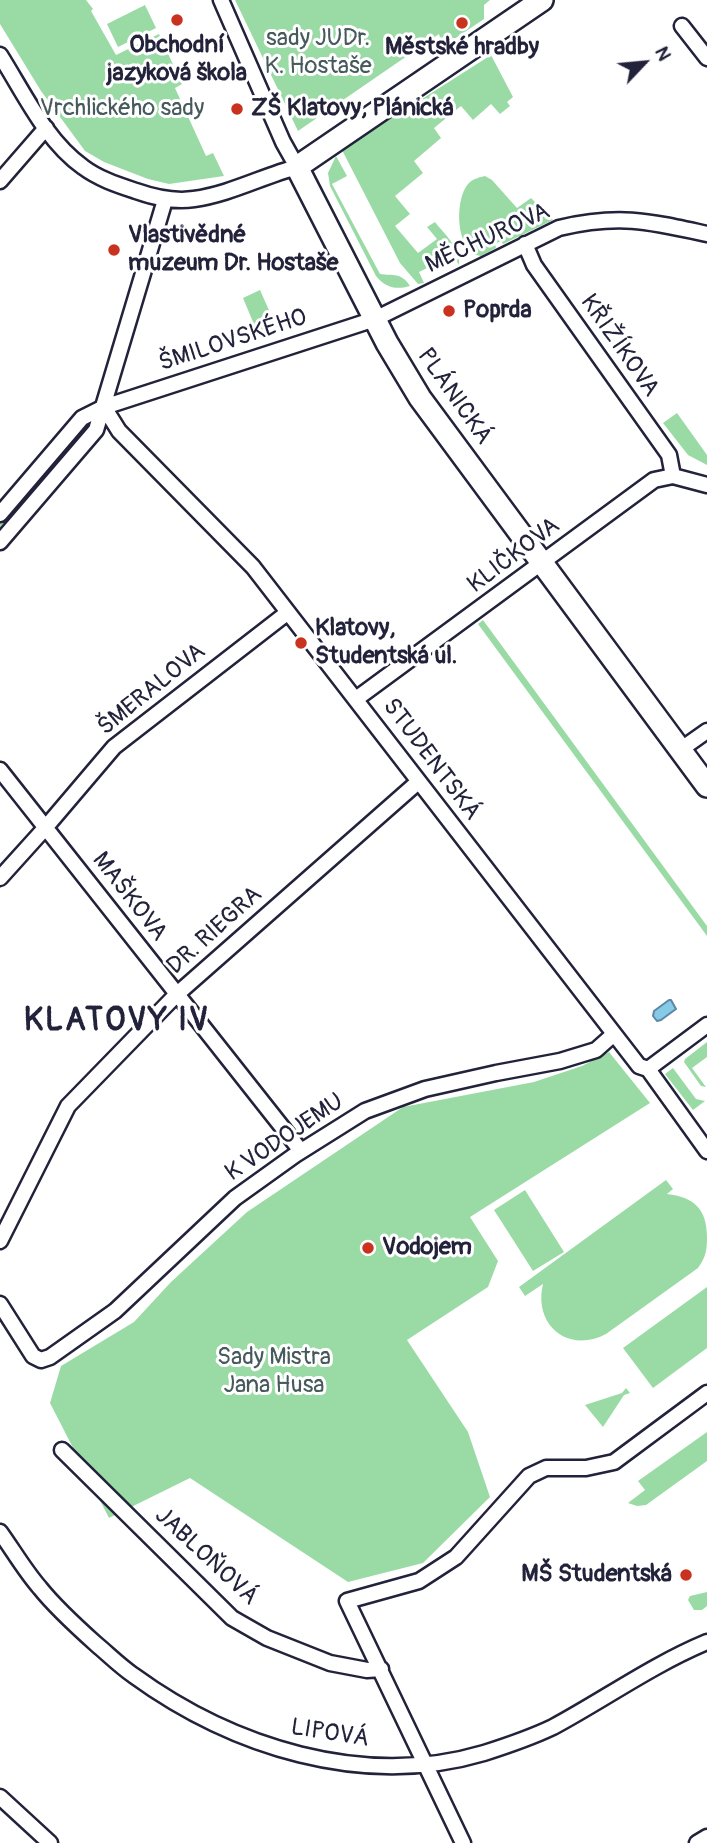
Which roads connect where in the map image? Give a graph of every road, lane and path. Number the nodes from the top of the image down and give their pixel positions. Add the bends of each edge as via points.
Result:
1 (221, 0) edge
2 (541, 0) edge
3 (682, 26) dead end
4 (0, 55) edge
5 (707, 58) edge
6 (46, 128) junction
7 (297, 167) junction
8 (0, 181) edge
9 (165, 200) junction
10 (707, 234) edge
11 (525, 244) junction
12 (375, 319) junction
13 (104, 407) junction
14 (673, 476) junction
15 (707, 485) edge
16 (0, 514) edge
17 (0, 542) edge
18 (542, 564) junction
19 (287, 613) junction
20 (355, 699) junction
21 (707, 731) edge
22 (680, 750) junction
23 (0, 770) edge
24 (418, 782) junction
25 (707, 786) edge
26 (46, 827) junction
27 (0, 877) edge
28 (176, 995) junction
29 (707, 1025) edge
30 (614, 1034) junction
31 (648, 1069) junction
32 (301, 1151) junction
33 (707, 1151) edge
34 (0, 1241) edge
35 (0, 1304) edge
36 (707, 1394) edge
37 (62, 1450) dead end
38 (0, 1532) edge
39 (707, 1642) edge
40 (381, 1669) junction
41 (427, 1765) junction
42 (0, 1797) edge
43 (707, 1837) edge
44 (51, 1843) edge
45 (463, 1843) edge
46 (697, 1843) edge

1 - 7 street, PLÁNICKÁ
2 - 7 main road
3 - 5 street
4 - 6 street
6 - 8 street
6 - 9 street via 97,177
7 - 9 street via 195,199
7 - 12 main road, PLÁNICKÁ
9 - 13 street
10 - 11 street, MĚCHUROVA via 649,221 592,220 559,228
11 - 12 street, MĚCHUROVA
11 - 14 street, KŘIŽÍKOVA via 534,265 669,455
12 - 13 street, ŠMILOVSKÉHO
12 - 18 main road, PLÁNICKÁ via 420,398
13 - 16 street, ŠMILOVSKÉHO via 82,418
13 - 17 street via 96,430
13 - 19 street, STUDENTSKÁ via 119,430 253,567
14 - 15 street
14 - 18 street, KLIČKOVA via 653,480
18 - 20 street, KLIČKOVA
18 - 22 main road, PLÁNICKÁ
19 - 20 street, STUDENTSKÁ
19 - 26 street, ŠMERALOVA via 114,747
20 - 24 street, STUDENTSKÁ
21 - 22 street
22 - 25 main road, PLÁNICKÁ
23 - 26 street, MAŠKOVA
24 - 28 street, DR. RIEGRA
24 - 30 street, STUDENTSKÁ
26 - 27 street, ŠMERALOVA
26 - 28 street, MAŠKOVA
28 - 32 street, MAŠKOVA
28 - 34 street, DR. RIEGRA via 68,1106
29 - 31 street
30 - 31 street, STUDENTSKÁ via 639,1066
30 - 32 street, K VODOJEMU via 596,1050 425,1090 365,1111
31 - 33 street, STUDENTSKÁ
32 - 35 street, K VODOJEMU via 235,1198 115,1311 41,1360 33,1356
36 - 40 street via 614,1462 538,1470 456,1557 419,1581 347,1601
37 - 40 street, JABLOŇOVÁ via 232,1618 267,1638 330,1663
38 - 41 street, LIPOVÁ via 40,1589 83,1632 132,1675 207,1720 291,1753 378,1765
39 - 41 street, LIPOVÁ via 650,1669 551,1728 483,1753
40 - 41 street
41 - 45 street
42 - 44 street
43 - 46 street

